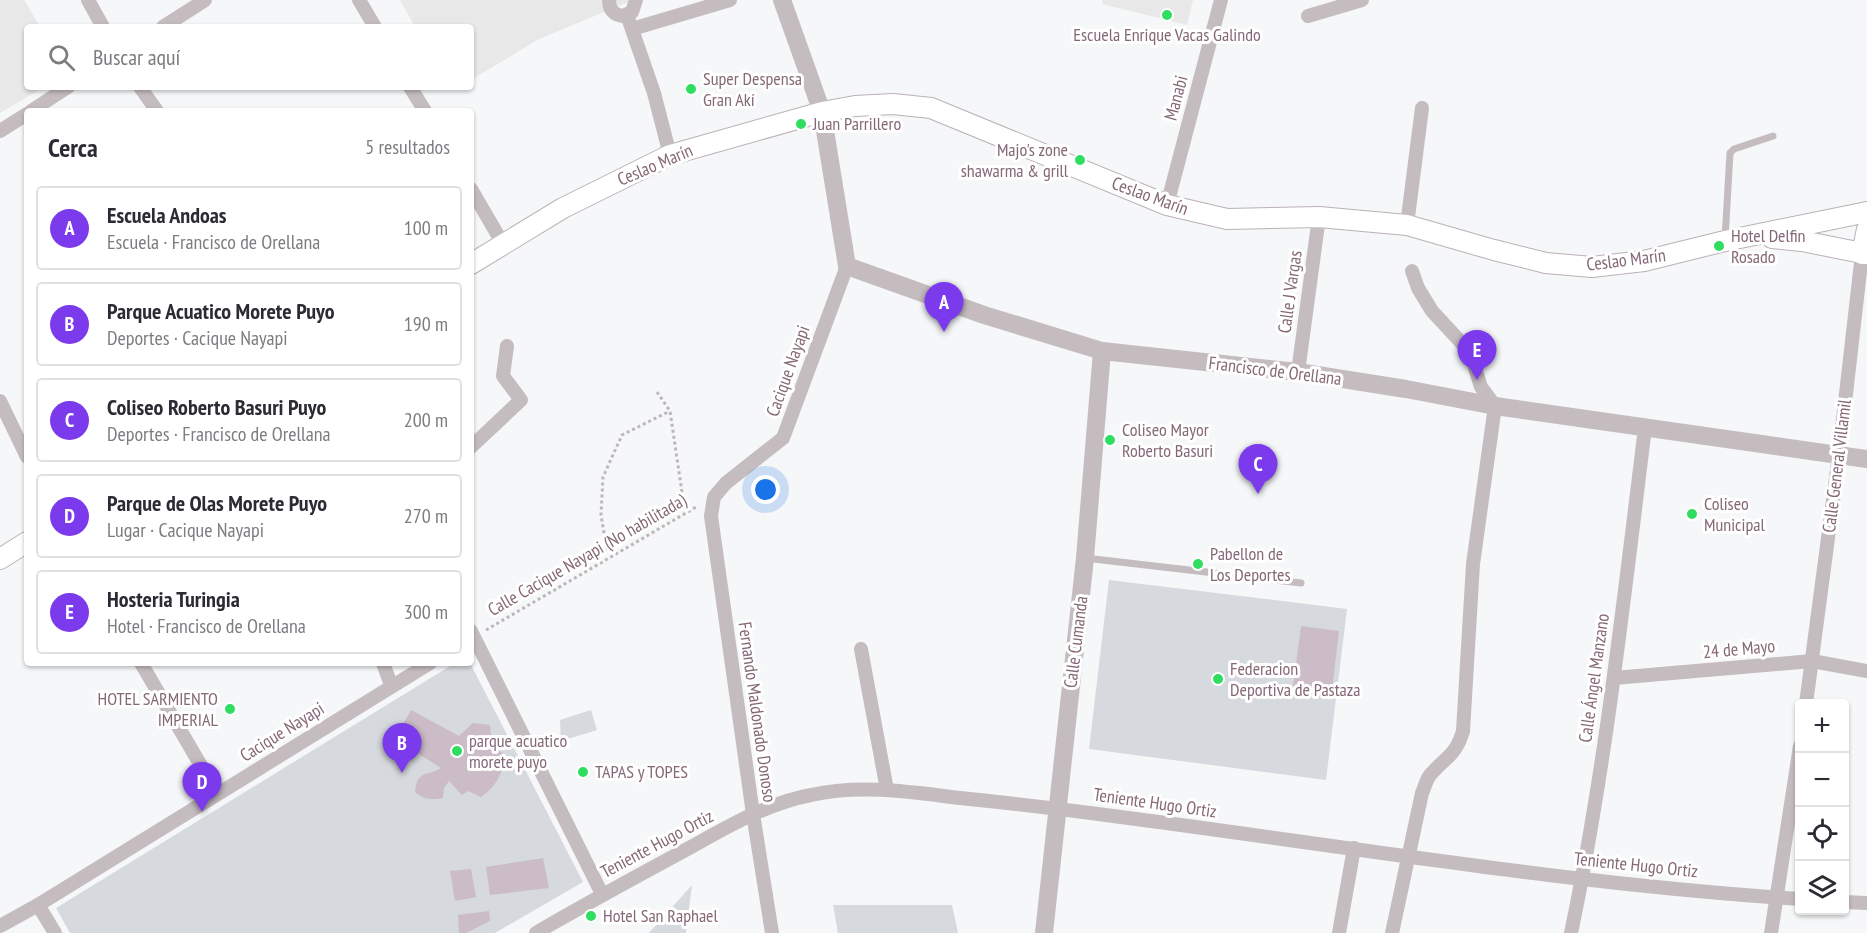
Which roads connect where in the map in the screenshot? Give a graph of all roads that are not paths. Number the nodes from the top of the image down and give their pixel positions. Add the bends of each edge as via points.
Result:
1 (88, 0) edge
2 (205, 0) edge
3 (359, 0) edge
4 (609, 0) edge
5 (636, 0) edge
6 (730, 0) edge
7 (782, 0) edge
8 (1221, 0) edge
9 (1362, 0) edge
10 (627, 15) junction
11 (1308, 16) dead end
12 (101, 24) edge
13 (168, 24) edge
14 (373, 24) edge
15 (632, 30) junction
16 (63, 90) edge
17 (142, 90) edge
18 (412, 90) edge
19 (36, 108) edge
20 (155, 108) edge
21 (422, 108) edge
22 (1422, 108) dead end
23 (822, 112) junction
24 (24, 116) edge
25 (0, 131) edge
26 (1773, 136) dead end
27 (670, 155) junction
28 (474, 194) edge
29 (1167, 205) junction
30 (1867, 212) edge
31 (1318, 217) junction
32 (1407, 225) junction
33 (1867, 229) edge
34 (1754, 236) junction
35 (1725, 241) junction
36 (503, 244) junction
37 (1865, 254) edge
38 (474, 262) edge
39 (848, 266) junction
40 (1412, 270) dead end
41 (507, 346) dead end
42 (1102, 351) junction
43 (1298, 372) junction
44 (0, 401) edge
45 (1495, 406) junction
46 (1645, 428) junction
47 (474, 444) edge
48 (24, 451) edge
49 (1839, 454) junction
50 (1867, 459) edge
51 (714, 496) joint
52 (24, 544) edge
53 (1085, 558) junction
54 (0, 559) edge
55 (1301, 583) dead end
56 (474, 640) edge
57 (861, 649) dead end
58 (1812, 661) junction
59 (143, 666) edge
60 (384, 666) edge
61 (425, 666) edge
62 (1867, 671) edge
63 (1614, 678) junction
64 (391, 685) junction
65 (1807, 699) edge
66 (1799, 753) edge
67 (887, 790) junction
68 (217, 793) junction
69 (1057, 808) junction
70 (753, 814) junction
71 (1354, 848) junction
72 (1408, 857) junction
73 (1582, 878) junction
74 (602, 894) junction
75 (1777, 898) junction
76 (1795, 899) edge
77 (1849, 902) edge
78 (1867, 903) edge
79 (38, 904) junction
80 (0, 926) edge
81 (56, 933) edge
82 (536, 933) edge
83 (772, 933) edge
84 (1044, 933) edge
85 (1339, 933) edge
86 (1392, 933) edge
87 (1571, 933) edge
88 (1771, 933) edge

1 - 12 street
2 - 13 street
3 - 14 street
4 - 10 street via 615,14
5 - 10 street via 635,8
6 - 15 street
7 - 23 street
8 - 29 street, Manabi
9 - 11 street
10 - 15 street
15 - 27 street
16 - 19 street
17 - 20 street
18 - 21 street
22 - 32 street
23 - 27 main road, Ceslao Marín
23 - 29 main road, Ceslao Marín via 893,104 931,108
23 - 39 street
24 - 25 street
26 - 35 lane via 1730,153
27 - 36 main road, Ceslao Marín via 563,208
28 - 36 street
29 - 31 main road, Ceslao Marín via 1227,219
30 - 34 main road, Ceslao Marín
31 - 32 main road, Ceslao Marín
31 - 43 street, Calle J Vargas
32 - 35 main road, Ceslao Marín via 1546,263 1592,267 1644,261
33 - 37 main road, Calle General Villamil
34 - 35 main road, Ceslao Marín
34 - 37 main road
36 - 38 main road, Ceslao Marín
37 - 49 street, Calle General Villamil
39 - 42 street, Francisco de Orellana via 984,315
39 - 51 street, Cacique Nayapi via 783,438
40 - 45 street via 1432,311 1470,352 1481,387
41 - 47 street via 503,376 521,400
42 - 43 street, Francisco de Orellana
42 - 53 street, Calle Cumanda
43 - 45 street, Francisco de Orellana
44 - 48 street
45 - 46 street, Francisco de Orellana
45 - 72 street via 1473,564 1463,731 1448,760 1429,776
46 - 49 street, Francisco de Orellana
46 - 63 street, Calle Ángel Manzano
49 - 50 street, Francisco de Orellana
49 - 58 street, Calle General Villamil
51 - 70 street, Fernando Maldonado Donoso via 711,516
52 - 54 main road
53 - 55 lane
53 - 69 street, Calle Cumanda
56 - 74 street
57 - 67 street
58 - 62 street, 24 de Mayo
58 - 63 street, 24 de Mayo
58 - 65 street, Calle General Villamil
59 - 68 street
60 - 64 street
61 - 64 street, Cacique Nayapi
63 - 73 street, Calle Ángel Manzano
64 - 68 street, Cacique Nayapi
66 - 75 street
67 - 69 street, Teniente Hugo Ortiz
67 - 70 street, Teniente Hugo Ortiz via 847,789 808,795
68 - 79 street, Cacique Nayapi
69 - 71 street, Teniente Hugo Ortiz
69 - 84 street, Calle Cumanda
70 - 74 street, Teniente Hugo Ortiz
70 - 83 street, Fernando Maldonado Donoso
71 - 72 street, Teniente Hugo Ortiz
71 - 85 street
72 - 73 street, Teniente Hugo Ortiz
72 - 86 street
73 - 75 street, Teniente Hugo Ortiz
73 - 87 street, Calle Ángel Manzano
74 - 82 street, Teniente Hugo Ortiz
75 - 76 street, Teniente Hugo Ortiz
75 - 88 street
77 - 78 street
79 - 80 street, Cacique Nayapi
79 - 81 street

